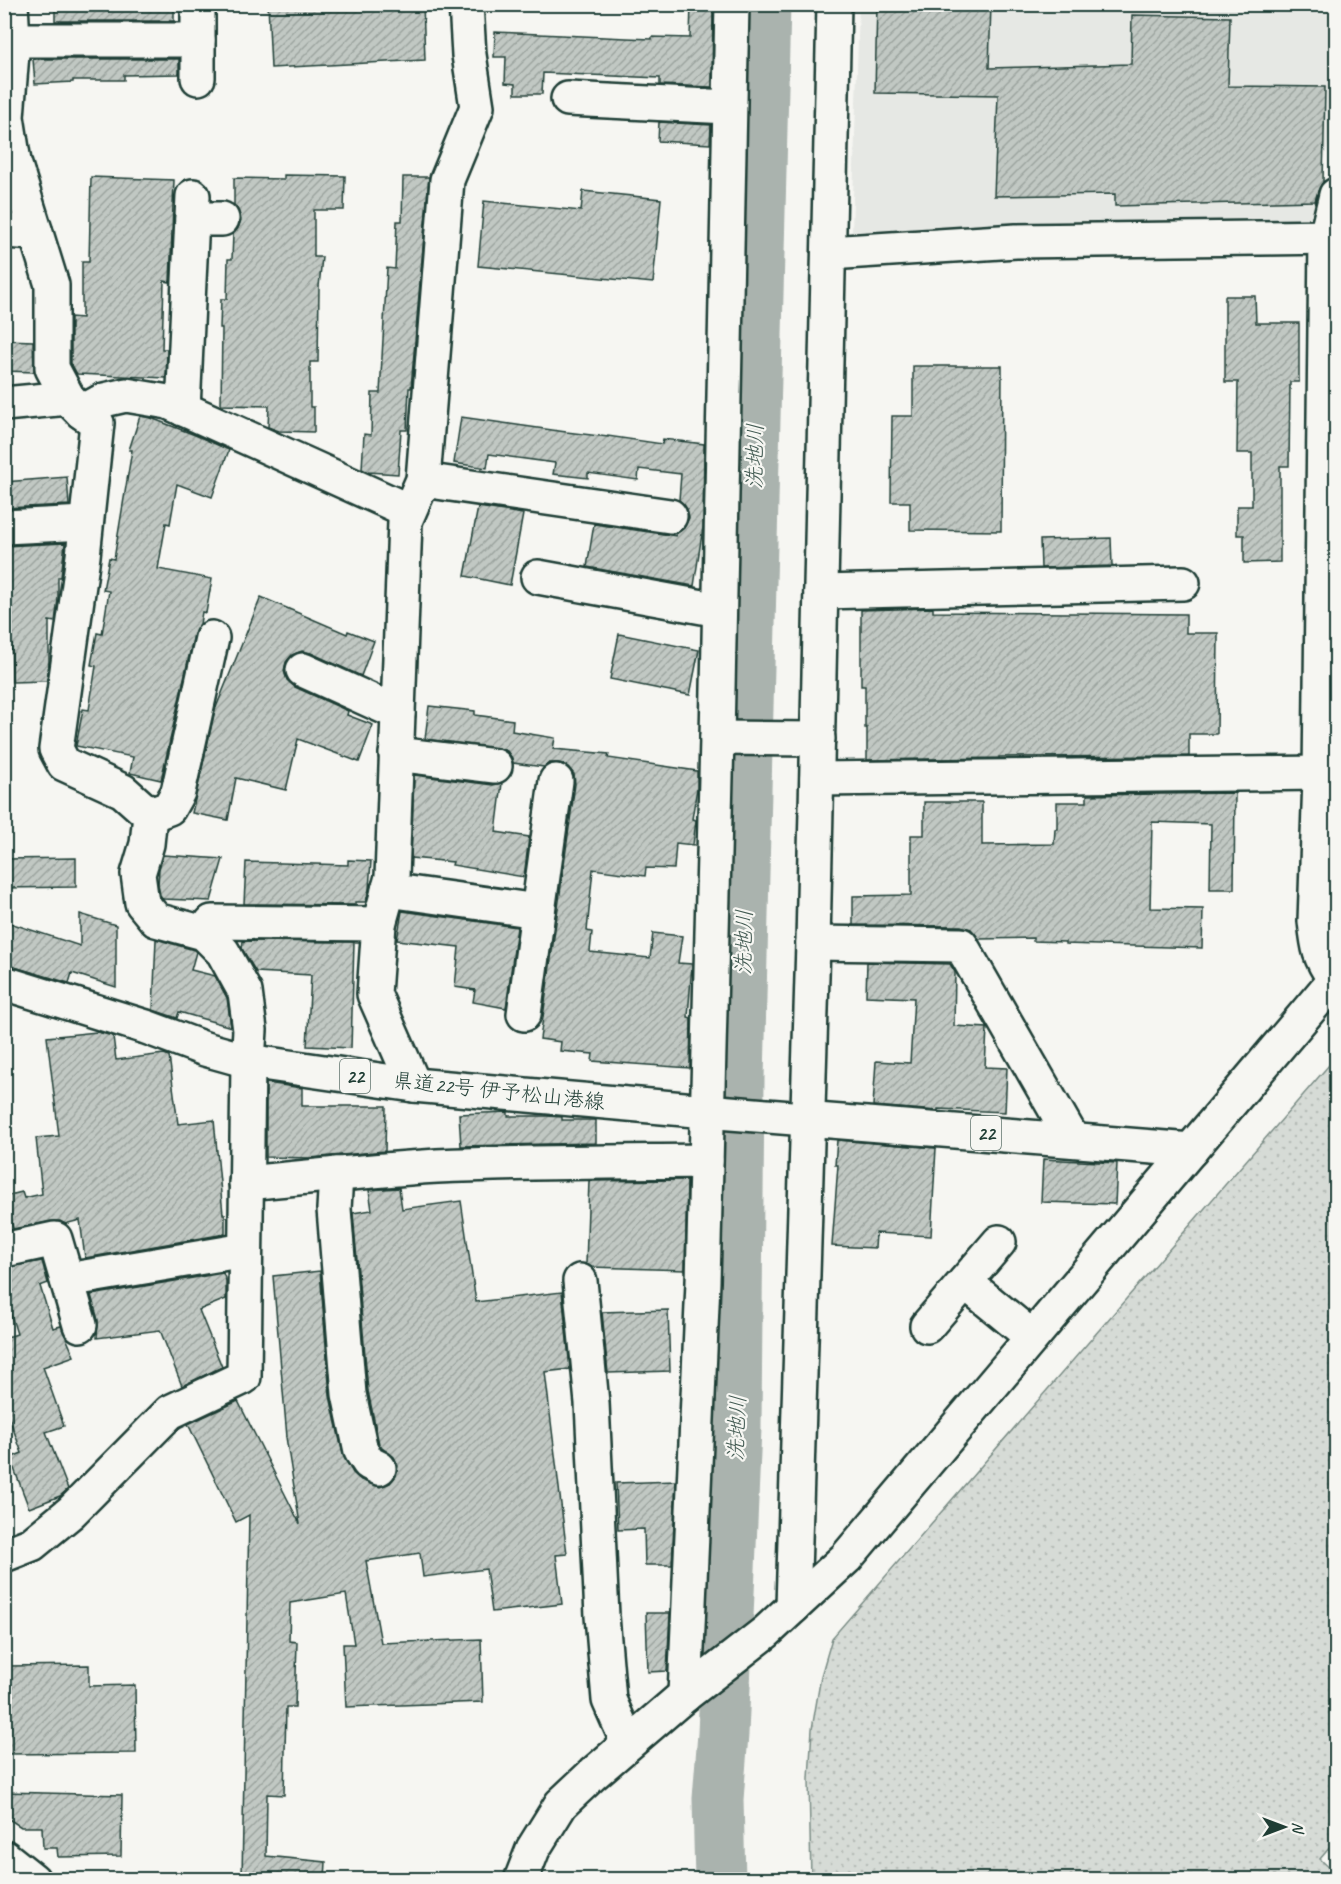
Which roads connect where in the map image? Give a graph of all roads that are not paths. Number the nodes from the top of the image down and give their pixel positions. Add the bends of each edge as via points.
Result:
1 (11, 4) edge
2 (198, 4) edge
3 (466, 4) edge
4 (732, 4) edge
5 (834, 4) edge
6 (13, 40) junction
7 (198, 40) junction
8 (198, 78) dead end
9 (568, 99) dead end
10 (729, 107) junction
11 (1336, 195) edge
12 (203, 211) dead end
13 (20, 232) edge
14 (1331, 237) edge
15 (829, 253) junction
16 (4, 404) edge
17 (75, 405) junction
18 (183, 409) junction
19 (423, 480) junction
20 (654, 504) dead end
21 (409, 511) junction
22 (86, 523) junction
23 (4, 527) edge
24 (538, 577) dead end
25 (1183, 583) dead end
26 (821, 592) junction
27 (719, 610) junction
28 (212, 638) dead end
29 (303, 670) dead end
30 (398, 713) junction
31 (722, 738) junction
32 (805, 739) junction
33 (396, 754) junction
34 (495, 766) dead end
35 (1320, 773) junction
36 (817, 779) junction
37 (561, 797) dead end
38 (150, 815) junction
39 (388, 890) junction
40 (538, 911) junction
41 (379, 924) junction
42 (204, 933) junction
43 (813, 943) junction
44 (1336, 979) edge
45 (4, 983) edge
46 (535, 998) dead end
47 (248, 1061) junction
48 (414, 1085) junction
49 (712, 1112) junction
50 (794, 1118) junction
51 (1073, 1140) junction
52 (1191, 1150) junction
53 (706, 1161) junction
54 (336, 1174) junction
55 (246, 1184) junction
56 (999, 1242) dead end
57 (4, 1250) edge
58 (245, 1250) junction
59 (67, 1280) junction
60 (580, 1281) dead end
61 (965, 1282) junction
62 (80, 1325) dead end
63 (927, 1326) dead end
64 (1032, 1337) junction
65 (379, 1468) dead end
66 (4, 1555) edge
67 (793, 1607) junction
68 (695, 1688) junction
69 (628, 1743) junction
70 (4, 1857) edge
71 (33, 1880) edge
72 (521, 1880) edge

1 - 6 street
2 - 7 street
3 - 19 street via 477,107 447,180
4 - 10 street
5 - 15 street
6 - 7 street
6 - 13 street via 7,117
7 - 8 street
9 - 10 street
10 - 27 street
11 - 14 street
12 - 18 street
13 - 17 street via 52,285 52,368
14 - 15 street via 1016,241
14 - 35 street
15 - 26 street
16 - 17 street
17 - 18 street via 126,394
17 - 22 street via 97,423
18 - 21 street
19 - 20 street
19 - 21 street
21 - 30 street via 405,521
22 - 23 street
22 - 38 street via 56,749 64,764 123,791
24 - 27 street
25 - 26 street
26 - 32 street
27 - 31 street
28 - 38 street via 178,792 169,808
29 - 30 street
30 - 33 street
31 - 32 street
31 - 49 street
32 - 36 street
33 - 34 street
33 - 39 street via 392,877
35 - 36 street
35 - 44 street via 1315,921 1322,961
36 - 43 street
37 - 40 street
38 - 42 street via 138,874 142,903 156,920
39 - 40 street
39 - 41 street
40 - 46 street
41 - 42 street via 212,922
41 - 48 street via 374,994
42 - 47 street via 223,952 245,992 250,1029
43 - 50 street
43 - 51 street via 961,945
44 - 52 street
45 - 47 street, 県道22号 伊予松山港線 / 22
47 - 48 street, 県道22号 伊予松山港線 / 22
47 - 55 street
48 - 49 street, 県道22号 伊予松山港線 / 22
49 - 50 street, 22
49 - 53 street
50 - 51 street, 22
50 - 67 street
51 - 52 street, 22
52 - 64 street
53 - 54 street via 436,1166
53 - 68 street
54 - 55 street
54 - 65 street via 334,1209 349,1395 361,1451 369,1463
55 - 58 street
56 - 61 street
57 - 59 street via 55,1239
58 - 59 street
58 - 66 street via 243,1377 170,1412 71,1512 32,1544
59 - 62 street
60 - 69 street via 592,1403 609,1700
61 - 63 street
61 - 64 street
64 - 67 street via 846,1558
67 - 68 street
68 - 69 street
69 - 72 street via 561,1804 533,1849
70 - 71 street

